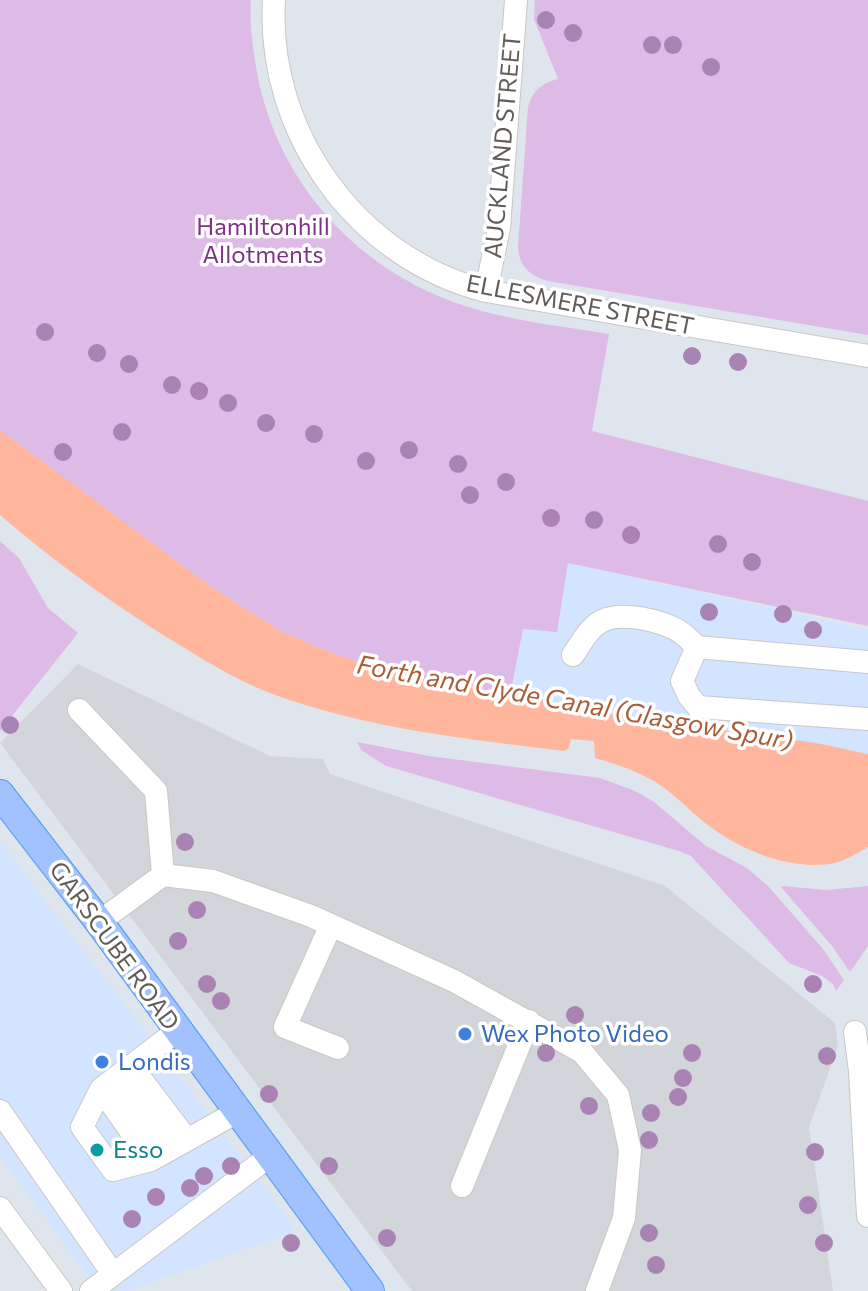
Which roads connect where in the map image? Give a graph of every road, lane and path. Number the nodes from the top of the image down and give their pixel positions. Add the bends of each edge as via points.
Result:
1 (274, 0) edge
2 (516, 0) edge
3 (486, 291) junction
4 (868, 356) edge
5 (697, 647) junction
6 (573, 655) dead end
7 (868, 662) edge
8 (79, 710) dead end
9 (868, 719) edge
10 (0, 794) edge
11 (163, 875) junction
12 (99, 922) junction
13 (331, 925) junction
14 (529, 1021) junction
15 (177, 1031) junction
16 (855, 1032) dead end
17 (338, 1048) dead end
18 (117, 1078) junction
19 (0, 1111) edge
20 (239, 1111) junction
21 (169, 1150) junction
22 (271, 1155) junction
23 (462, 1186) dead end
24 (0, 1208) edge
25 (868, 1216) edge
26 (113, 1274) junction
27 (61, 1291) edge
28 (91, 1291) edge
29 (370, 1291) edge
30 (597, 1291) edge

1 - 3 street, ELLESMERE STREET via 283,93 322,177 387,242 430,270
2 - 3 street, AUCKLAND STREET via 499,228
3 - 4 street, ELLESMERE STREET
5 - 6 street via 669,626 620,616 593,626
5 - 7 street
5 - 9 street via 682,681 698,707
8 - 11 street via 156,791
10 - 12 main road, GARSCUBE ROAD
11 - 12 street
11 - 13 street via 213,881
12 - 15 main road, GARSCUBE ROAD
13 - 14 street
13 - 17 street via 285,1027
14 - 23 street
14 - 30 street via 582,1052 618,1095 630,1150 624,1218
15 - 18 street
15 - 20 main road, GARSCUBE ROAD
16 - 25 street
18 - 21 street
18 - 21 street
18 - 21 street via 82,1127 113,1170
19 - 26 street
20 - 21 street
20 - 22 main road, GARSCUBE ROAD
22 - 26 street
22 - 29 main road, GARSCUBE ROAD
24 - 27 street
26 - 28 street

